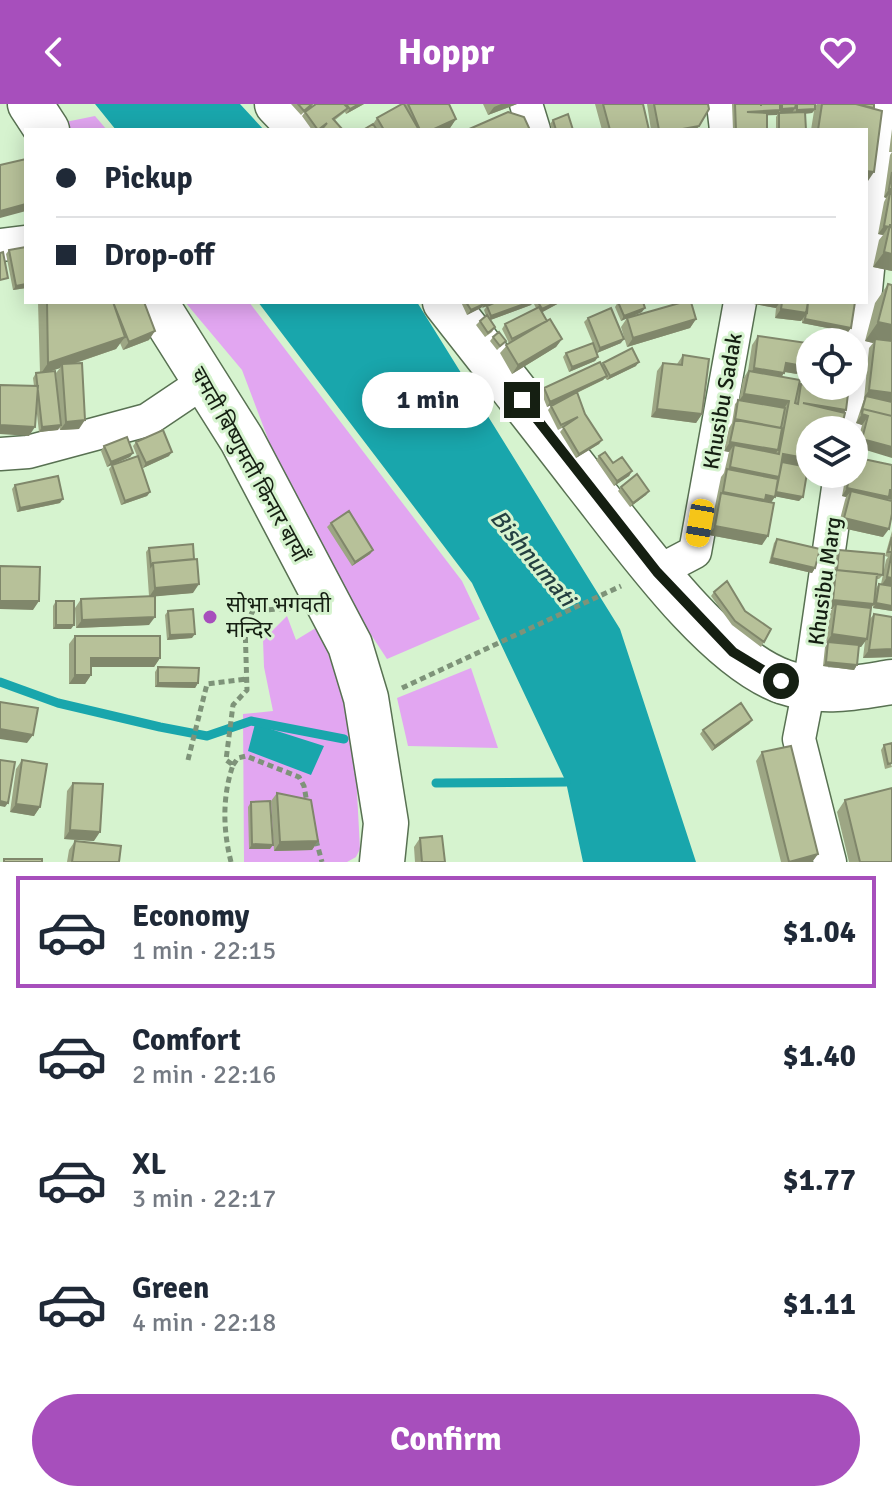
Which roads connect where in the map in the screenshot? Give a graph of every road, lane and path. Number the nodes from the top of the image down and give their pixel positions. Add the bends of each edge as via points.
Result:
1 (30, 104) edge
2 (277, 104) edge
3 (526, 104) edge
4 (723, 104) edge
5 (884, 104) edge
6 (46, 128) edge
7 (300, 128) edge
8 (533, 128) edge
9 (726, 128) edge
10 (24, 242) edge
11 (0, 245) edge
12 (868, 269) edge
13 (156, 304) edge
14 (446, 304) edge
15 (740, 304) edge
16 (864, 304) edge
17 (860, 328) edge
18 (205, 381) junction
19 (0, 454) edge
20 (838, 488) edge
21 (644, 576) junction
22 (328, 604) junction
23 (247, 679) junction
24 (892, 682) edge
25 (809, 688) junction
26 (366, 698) junction
27 (188, 760) dead end
28 (233, 765) junction
29 (310, 815) edge
30 (313, 827) edge
31 (231, 862) edge
32 (322, 862) edge
33 (382, 862) edge
34 (830, 862) edge

1 - 6 main road
2 - 7 main road
3 - 8 street
4 - 9 street
5 - 12 street
10 - 11 street
13 - 18 main road, चमती बिष्णुमती किनार बायाँ
14 - 21 main road
15 - 21 street, Khusibu Sadak via 695,552
16 - 17 street
18 - 19 street via 147,420 28,452
18 - 22 main road, चमती बिष्णुमती किनार बायाँ
20 - 25 street, Khusibu Marg
21 - 25 main road via 733,652 781,681
21 - 26 path via 458,664
22 - 23 path via 253,611 245,624
22 - 26 main road, चमती बिष्णुमती किनार बायाँ via 350,645
23 - 27 path via 207,684
23 - 28 path via 247,690 233,705 226,760
24 - 25 main road via 831,691
25 - 34 street, Khusibu Marg via 799,739
26 - 33 main road, चमती बिष्णुमती किनार बायाँ via 386,823
28 - 29 path via 246,756 299,777
28 - 31 path via 224,834
30 - 32 path

